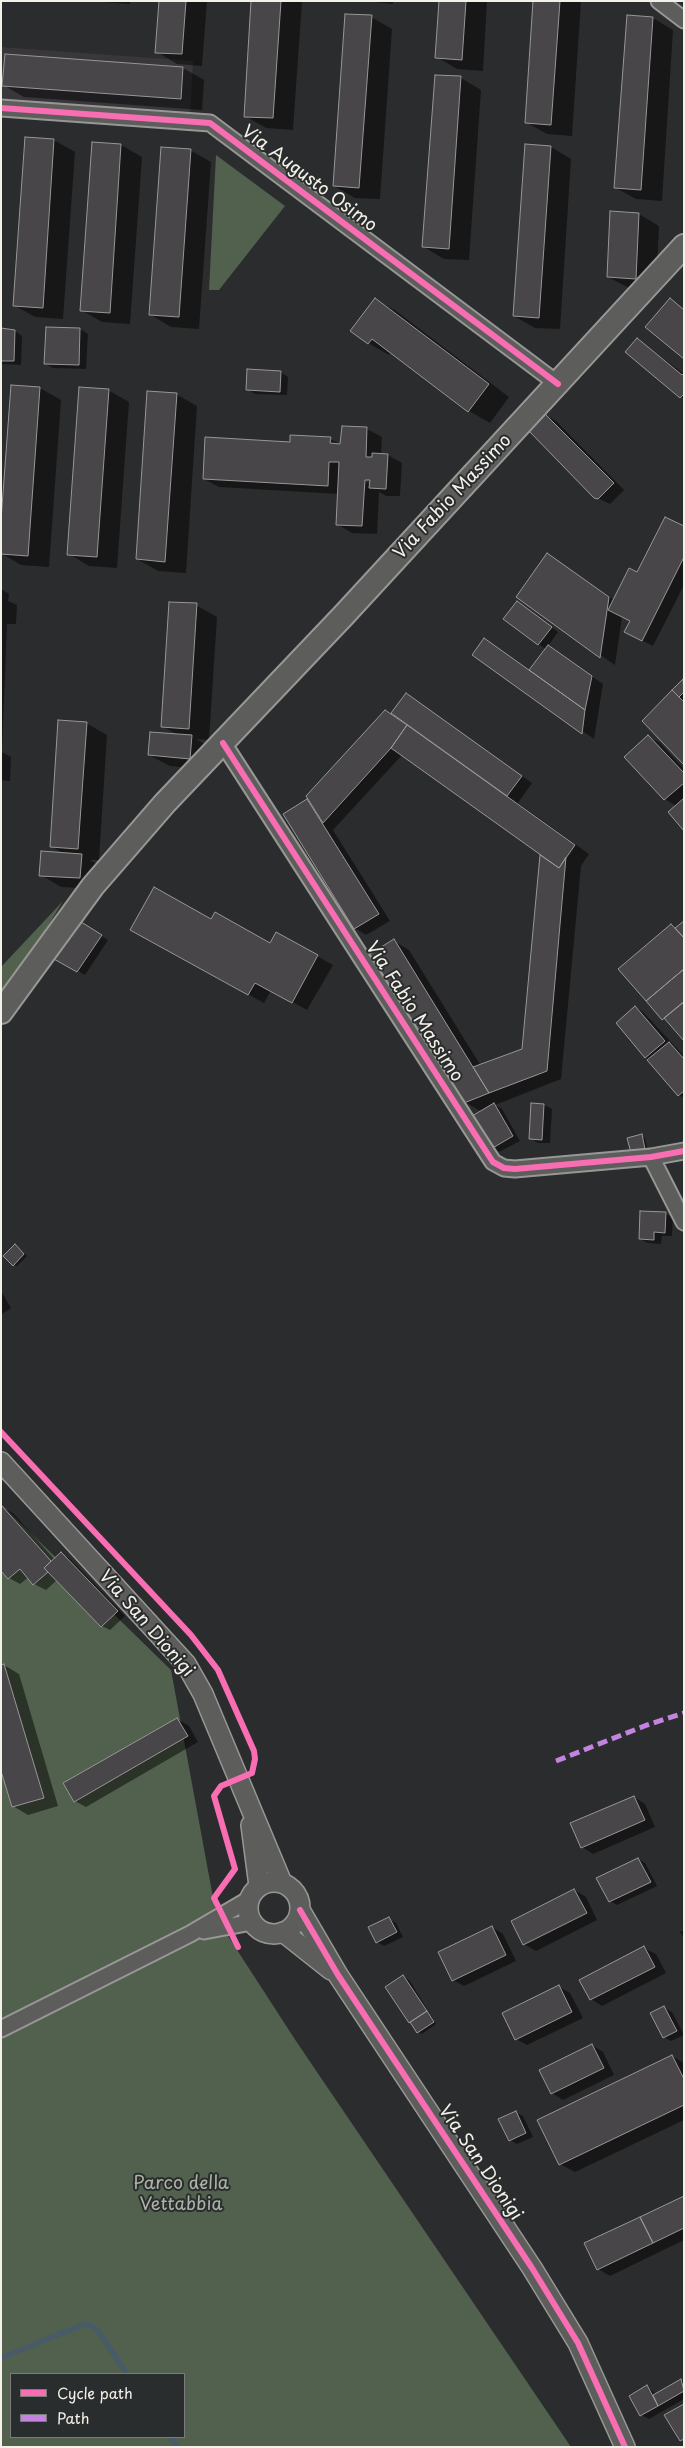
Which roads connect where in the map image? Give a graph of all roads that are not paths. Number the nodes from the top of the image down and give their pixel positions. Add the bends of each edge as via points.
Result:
1 (659, 1) edge
2 (684, 20) edge
3 (1, 108) edge
4 (683, 249) edge
5 (558, 384) junction
6 (223, 743) junction
7 (1, 1012) edge
8 (684, 1151) edge
9 (651, 1157) junction
10 (684, 1222) edge
11 (1, 1462) edge
12 (250, 1811) junction
13 (282, 1882) junction
14 (254, 1893) junction
15 (300, 1910) junction
16 (252, 1922) junction
17 (283, 1932) junction
18 (190, 1934) junction
19 (338, 1974) junction
20 (1, 2029) edge
21 (625, 2447) edge

1 - 2 street
3 - 5 street, Via Augusto Osimo via 210,124
4 - 5 main road, Via Fabio Massimo
5 - 6 main road, Via Fabio Massimo
6 - 7 main road, Via Fabio Massimo via 165,803 93,886
6 - 9 street, Via Fabio Massimo via 493,1162 515,1169
8 - 9 street, Via Fabio Massimo
9 - 10 street
11 - 12 street, Via San Dionigi via 186,1664 203,1694
12 - 13 street, Via San Dionigi
12 - 14 street, Via San Dionigi
13 - 14 street via 270,1882
13 - 15 street, Via San Dionigi via 296,1894
14 - 16 street, Via San Dionigi via 248,1912
14 - 18 street
15 - 17 street via 295,1923
15 - 19 street, Via San Dionigi
16 - 17 street, Via San Dionigi via 266,1932
16 - 18 street
17 - 19 street, Via San Dionigi
18 - 20 street
19 - 21 street, Via San Dionigi via 578,2343

